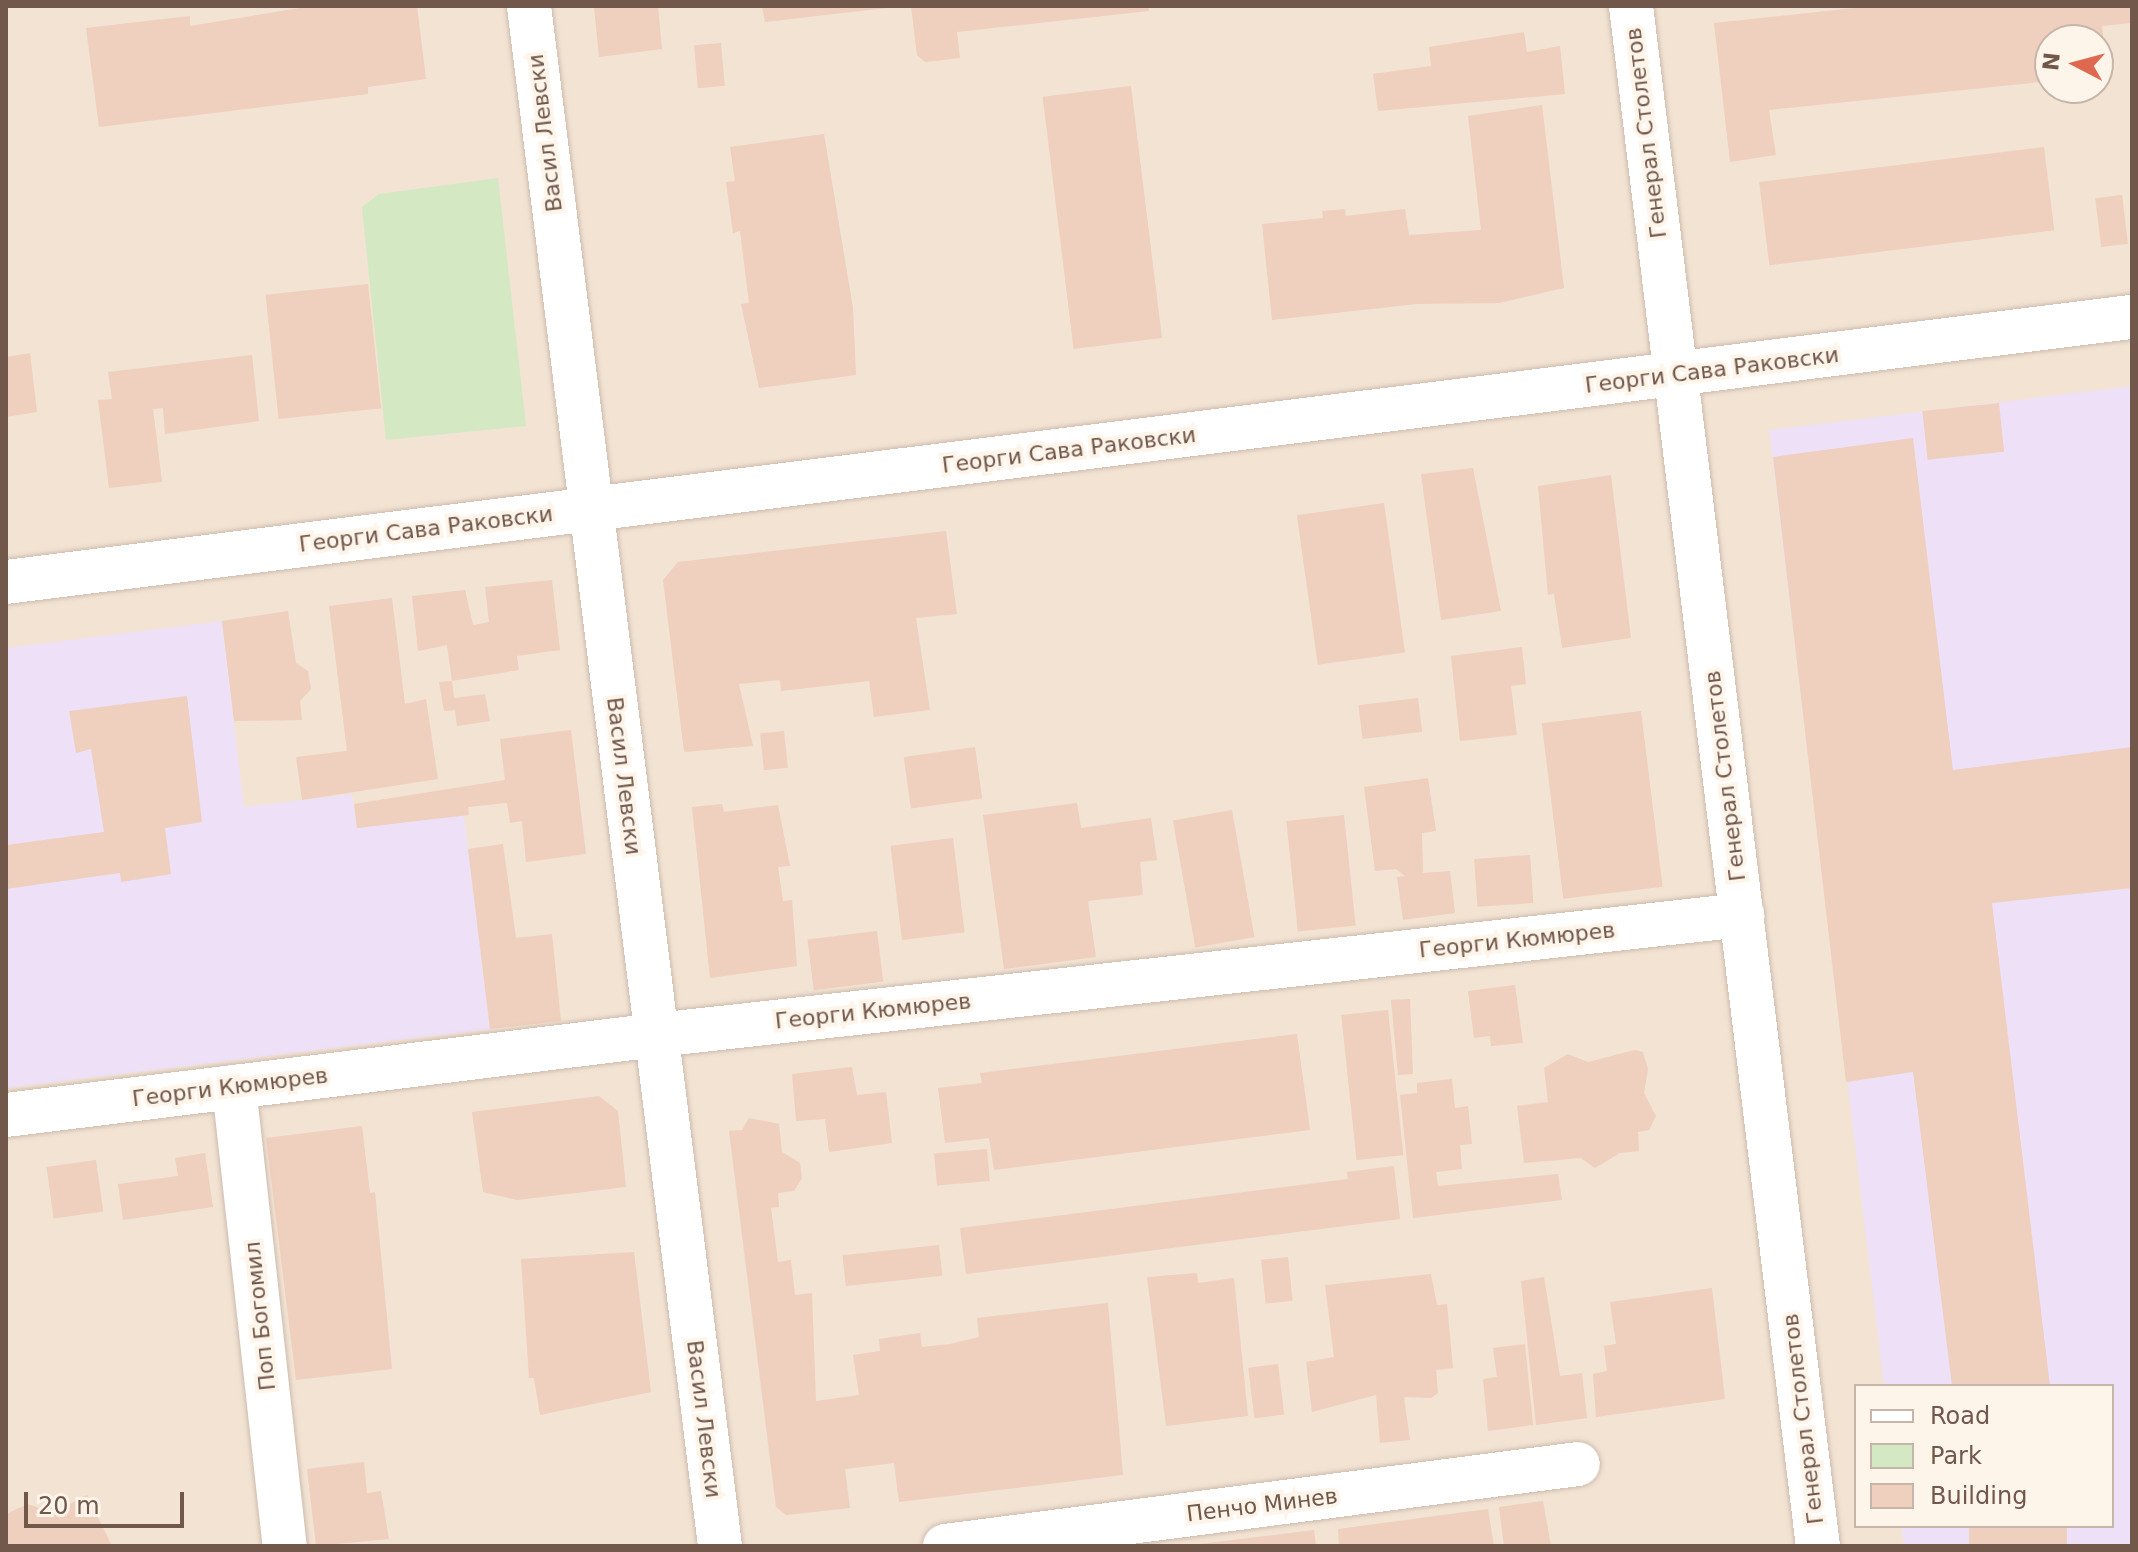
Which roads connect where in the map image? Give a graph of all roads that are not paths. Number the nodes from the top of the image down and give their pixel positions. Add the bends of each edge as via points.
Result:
1 (529, 6) edge
2 (1631, 6) edge
3 (2132, 317) edge
4 (1676, 375) junction
5 (591, 509) junction
6 (6, 582) edge
7 (1742, 915) junction
8 (657, 1035) junction
9 (234, 1087) junction
10 (6, 1115) edge
11 (1578, 1464) dead end
12 (285, 1546) edge
13 (720, 1546) edge
14 (945, 1546) edge
15 (1818, 1546) edge

1 - 5 street, Васил Левски
2 - 4 street, Генерал Столетов
3 - 4 street, Георги Сава Раковски
4 - 5 street, Георги Сава Раковски
4 - 7 street, Генерал Столетов
5 - 6 street, Георги Сава Раковски
5 - 8 street, Васил Левски
7 - 8 street, Георги Кюмюрев
7 - 15 street, Генерал Столетов
8 - 9 street, Георги Кюмюрев
8 - 13 street, Васил Левски
9 - 10 street, Георги Кюмюрев
9 - 12 street, Поп Богомил
11 - 14 street, Пенчо Минев

